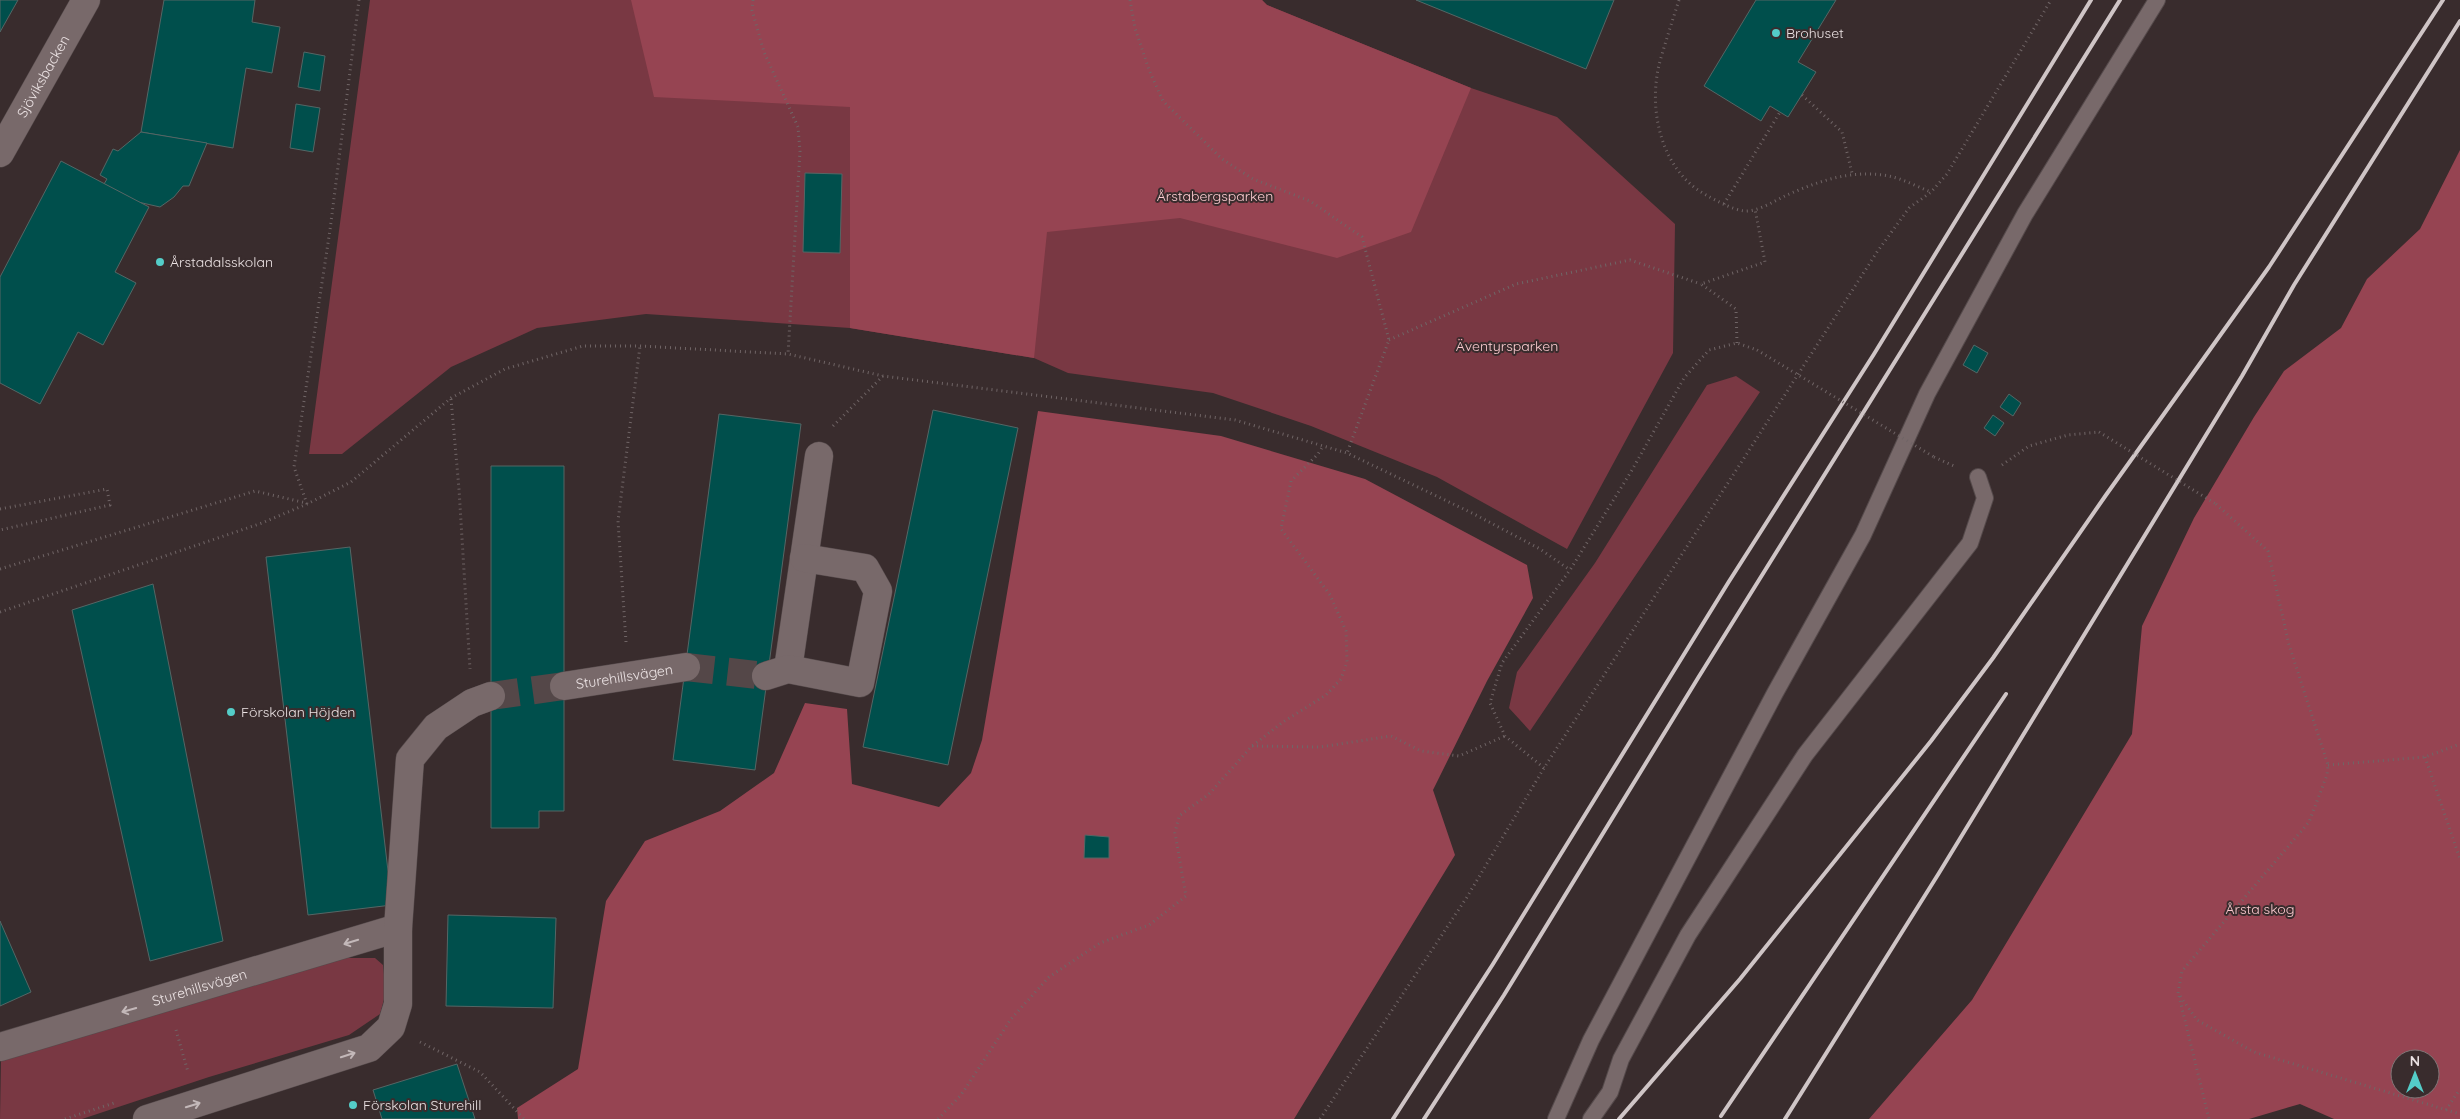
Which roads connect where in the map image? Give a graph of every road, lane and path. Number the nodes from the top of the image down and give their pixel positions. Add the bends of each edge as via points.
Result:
1 (86, 0) edge
2 (359, 0) edge
3 (753, 0) edge
4 (1130, 0) edge
5 (1679, 0) edge
6 (2051, 0) edge
7 (2157, 0) edge
8 (1802, 95) dead end
9 (1780, 112) dead end
10 (0, 153) edge
11 (1852, 173) junction
12 (1931, 192) junction
13 (1724, 204) junction
14 (1755, 209) junction
15 (1701, 284) junction
16 (1389, 340) junction
17 (1737, 343) junction
18 (640, 346) junction
19 (788, 354) junction
20 (883, 376) junction
21 (451, 398) junction
22 (1323, 446) junction
23 (1348, 453) junction
24 (819, 456) joint
25 (1978, 477) junction
26 (307, 504) junction
27 (0, 509) edge
28 (0, 530) edge
29 (804, 558) junction
30 (0, 569) edge
31 (1570, 570) junction
32 (0, 612) edge
33 (686, 667) tunnel mouth
34 (628, 675) junction
35 (564, 686) tunnel mouth
36 (482, 699) joint
37 (1505, 736) junction
38 (2460, 744) edge
39 (1252, 746) junction
40 (2425, 757) junction
41 (2328, 766) junction
42 (1544, 768) junction
43 (2460, 859) edge
44 (398, 928) junction
45 (2178, 993) junction
46 (174, 1024) dead end
47 (0, 1047) edge
48 (480, 1072) dead end
49 (190, 1078) dead end
50 (2460, 1088) edge
51 (119, 1102) dead end
52 (2446, 1110) junction
53 (2460, 1114) edge
54 (65, 1119) edge
55 (147, 1119) edge
56 (524, 1119) edge
57 (938, 1119) edge
58 (1320, 1119) edge
59 (1556, 1119) edge
60 (1591, 1119) edge
61 (2209, 1119) edge

1 - 10 street, Sjöviksbacken
2 - 26 path via 330,230 294,467
3 - 19 path via 752,10 764,52 798,127 800,151
4 - 16 path via 1138,36 1163,101 1222,159 1253,179 1310,201 1362,237
5 - 13 path via 1659,67 1656,107 1661,136 1671,162 1692,187
6 - 12 path via 1947,174
7 - 59 lane via 2025,214 1927,394 1863,535 1775,692 1591,1040
8 - 11 path via 1842,132
9 - 13 path
11 - 12 path via 1889,176
11 - 14 path via 1811,184
12 - 42 path via 1909,208 1877,252
13 - 14 path via 1744,210
14 - 15 path via 1765,262
15 - 16 path via 1630,260 1516,284
15 - 17 path via 1736,309
16 - 23 path
17 - 25 path, bridge via 1757,350 1934,457
17 - 31 path via 1709,350 1684,378
18 - 19 path
18 - 21 path via 583,346 505,369
18 - 34 path via 618,521
19 - 20 path
20 - 22 path via 1235,420
20 - 24 path via 834,422
21 - 26 path via 351,482
21 - 36 path
22 - 23 path
22 - 39 path via 1291,481 1281,528 1330,595 1346,631 1346,662 1341,680 1326,695
23 - 31 path via 1499,527
24 - 29 street
25 - 41 path, bridge via 2029,446 2068,435 2099,432 2216,504 2268,551 2289,644
25 - 60 lane via 1985,498 1970,543 1805,755 1688,935 1621,1059 1610,1092
26 - 30 path via 255,490
26 - 32 path via 262,523
27 - 28 path via 107,489 110,505
29 - 29 street via 777,673 860,683 878,591 865,568
31 - 37 path via 1502,663 1490,702
33 - 34 street, Sturehillsvägen
34 - 35 street, Sturehillsvägen
36 - 44 street via 436,727 410,759
37 - 39 path via 1459,756 1421,750 1391,736 1320,747
37 - 42 path
38 - 40 path
39 - 57 path via 1209,794 1179,816 1175,834 1186,896 1150,925 1100,943 1049,978 1011,1019 961,1095
40 - 41 path
40 - 43 path
41 - 45 path via 2310,822 2182,971
42 - 58 path via 1467,897
44 -> 47 street, Sturehillsvägen
55 -> 44 street via 369,1048 391,1027 398,1004
45 - 52 path via 2197,1020 2254,1052
45 - 61 path
46 - 49 path
48 - 56 path
50 - 52 path
51 - 54 path
52 - 53 path

